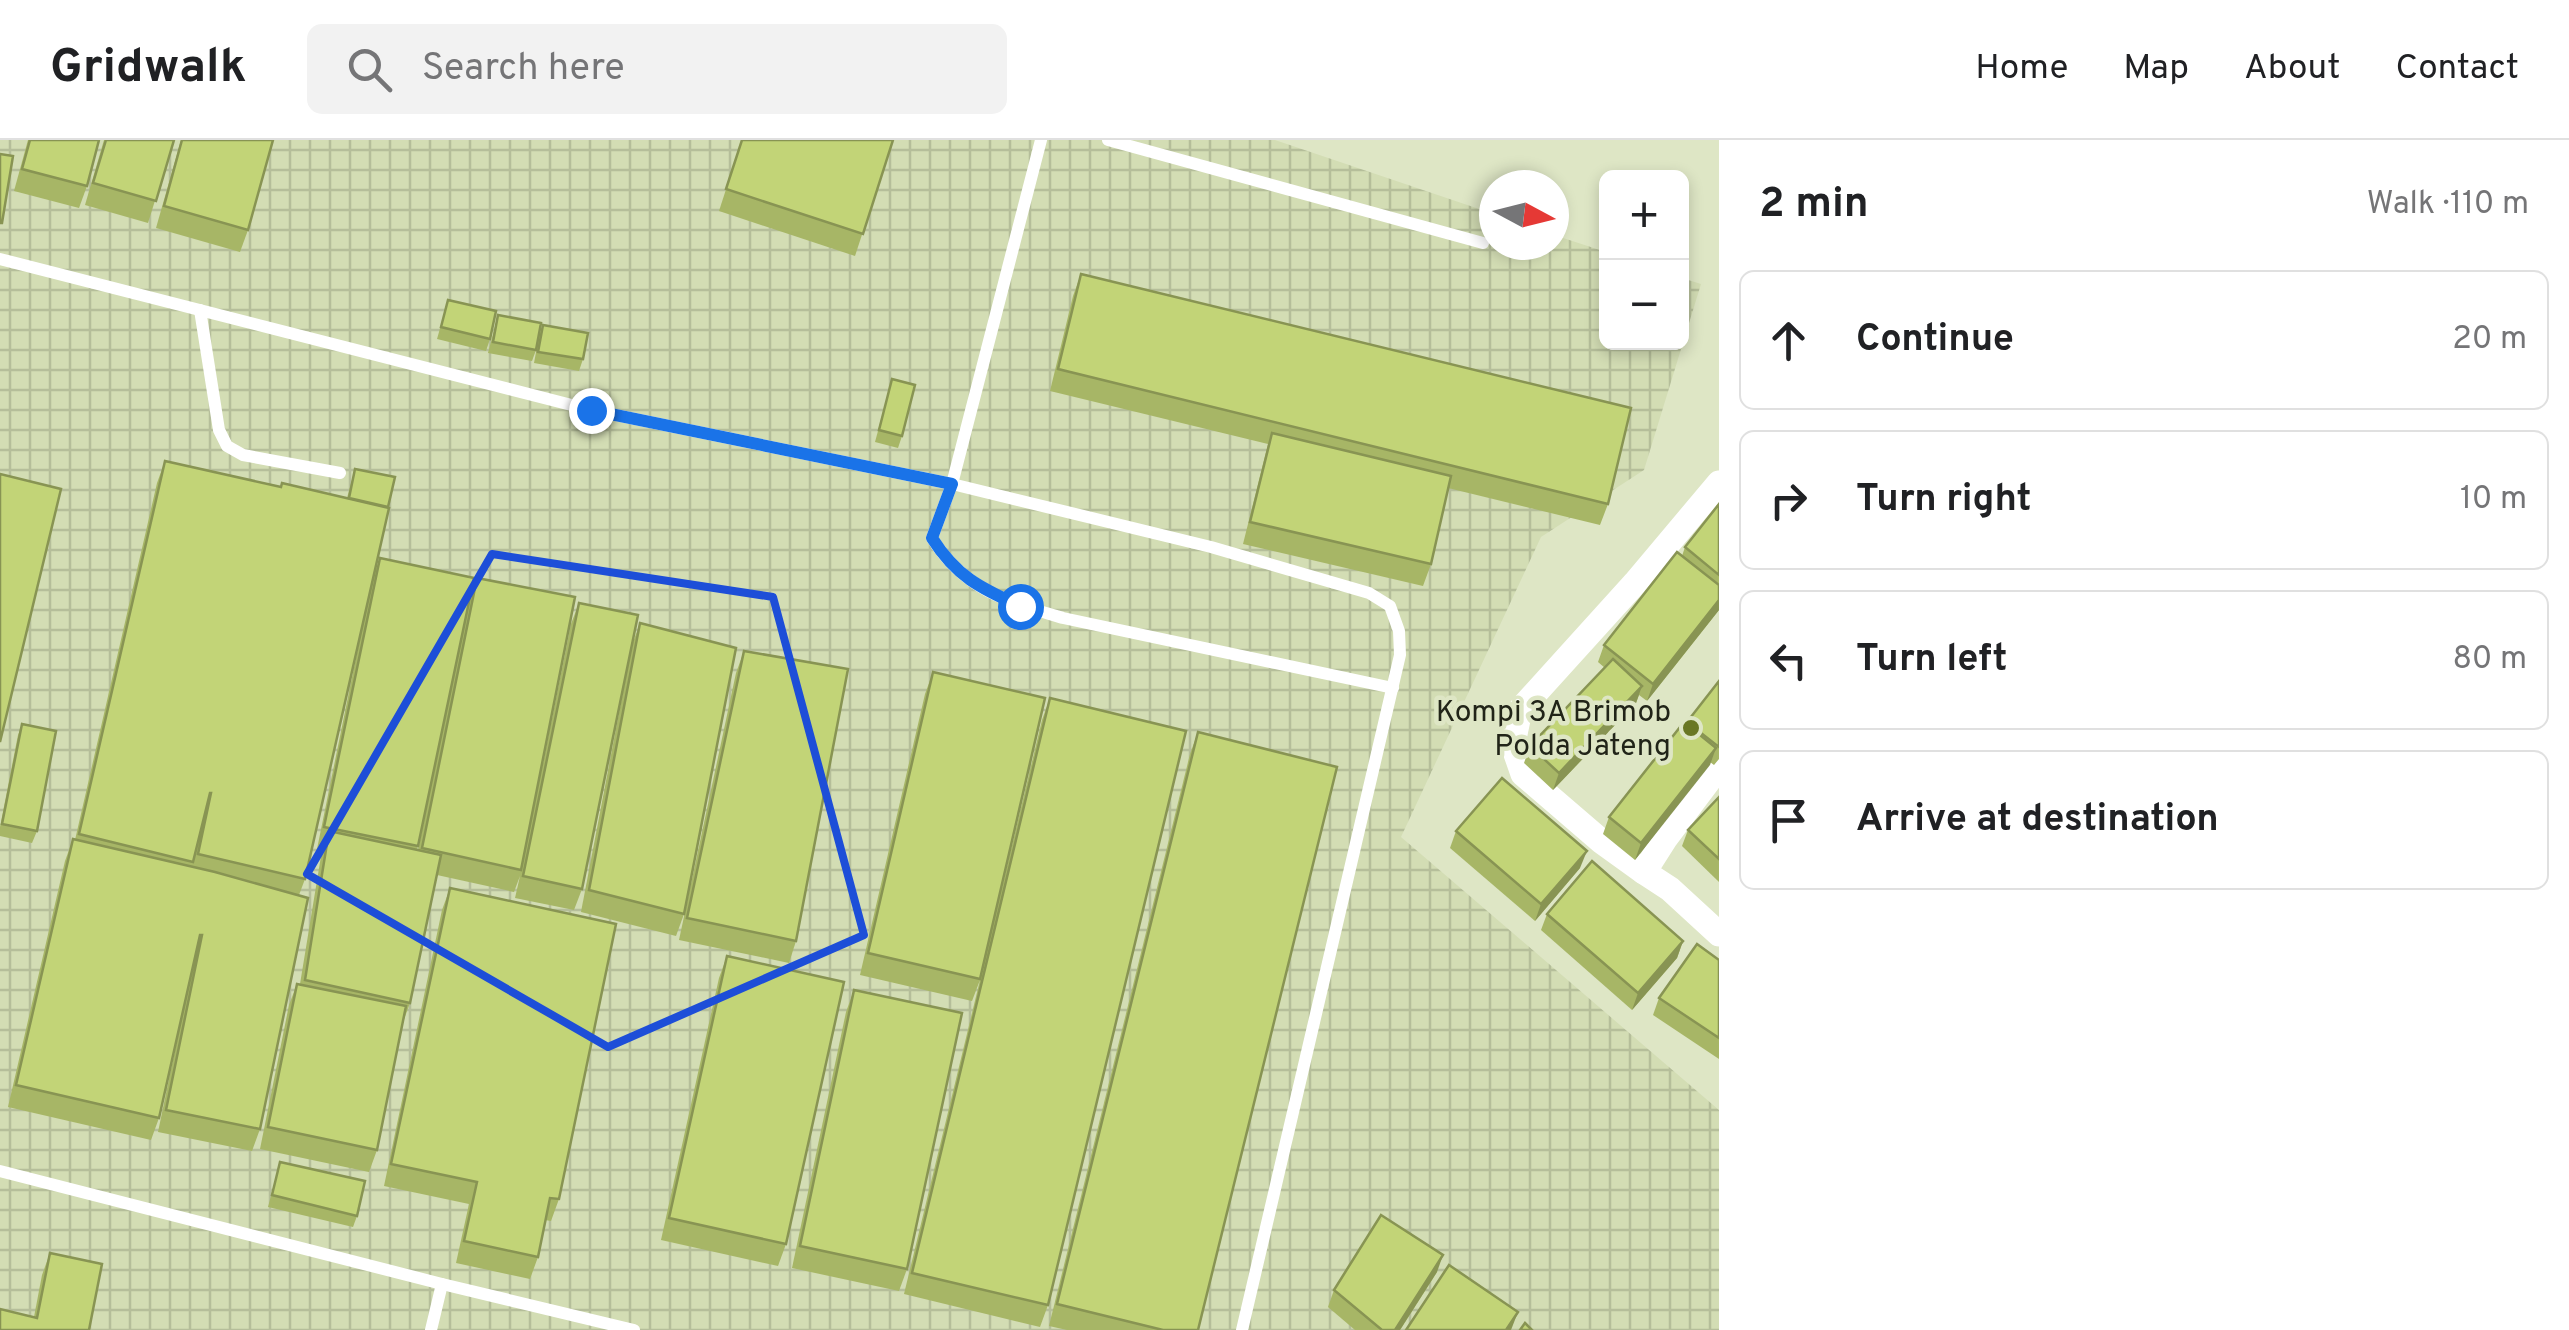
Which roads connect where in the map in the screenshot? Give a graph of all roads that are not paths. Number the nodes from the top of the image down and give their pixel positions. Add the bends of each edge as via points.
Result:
1 (1042, 140) edge
2 (1108, 140) edge
3 (1479, 242) edge
4 (0, 259) edge
5 (200, 310) junction
6 (340, 472) dead end
7 (952, 484) junction
8 (1719, 484) edge
9 (1392, 688) junction
10 (1719, 768) edge
11 (1644, 872) junction
12 (1719, 934) edge
13 (0, 1172) edge
14 (442, 1284) junction
15 (431, 1330) edge
16 (634, 1330) edge
17 (1242, 1330) edge

1 - 7 lane
2 - 3 lane
4 - 5 lane
5 - 6 lane via 227,446
5 - 7 lane via 591,410
7 - 9 lane via 1211,546 1368,594 1390,606 1398,630
7 - 9 lane via 932,538 946,560 992,594 1064,618
8 - 11 street via 1520,710 1514,738 1524,774
9 - 17 lane
10 - 11 street
11 - 12 street
13 - 14 lane
14 - 15 lane
14 - 16 lane

